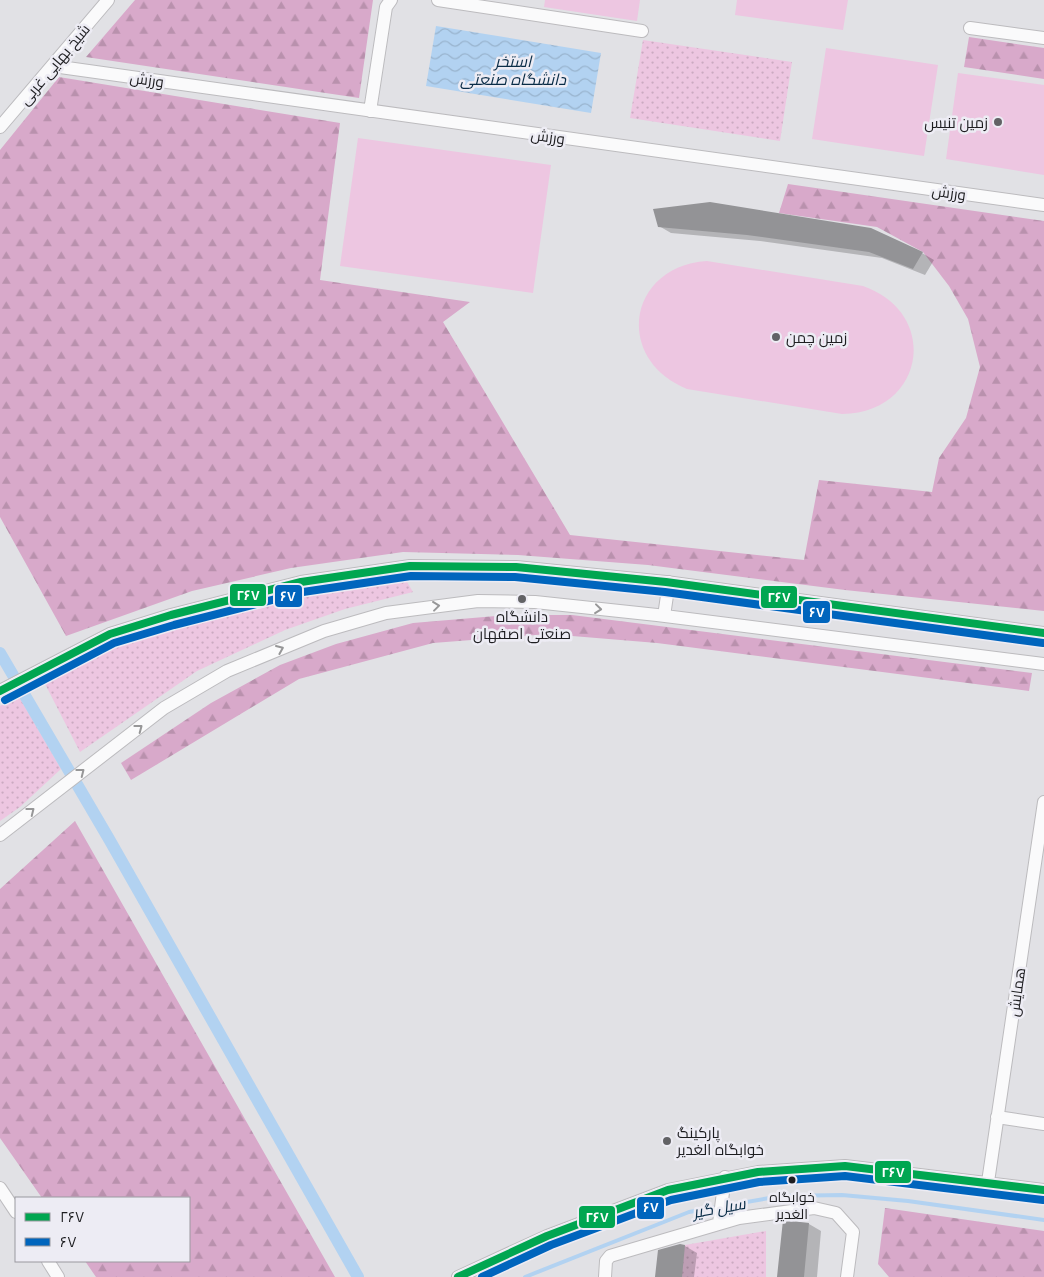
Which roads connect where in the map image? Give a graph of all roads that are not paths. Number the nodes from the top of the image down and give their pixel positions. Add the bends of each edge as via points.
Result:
1 (108, 0) edge
2 (391, 0) edge
3 (438, 0) edge
4 (970, 28) dead end
5 (642, 31) dead end
6 (1044, 38) edge
7 (53, 66) junction
8 (370, 110) junction
9 (0, 128) edge
10 (1044, 206) edge
11 (669, 582) junction
12 (664, 616) junction
13 (1044, 633) edge
14 (1044, 664) edge
15 (2, 690) edge
16 (1044, 802) edge
17 (0, 835) edge
18 (997, 1117) junction
19 (1044, 1124) edge
20 (725, 1177) junction
21 (988, 1182) junction
22 (0, 1188) edge
23 (1044, 1190) edge
24 (15, 1210) edge
25 (719, 1223) junction
26 (49, 1262) edge
27 (58, 1277) edge
28 (458, 1277) edge
29 (604, 1277) edge
30 (847, 1277) edge

1 - 7 street, شیخ بهایی غربی
2 - 8 street via 386,7
3 - 5 street
4 - 6 street
7 - 8 street, ورزش
7 - 9 street, شیخ بهایی غربی
8 - 10 street, ورزش
11 - 12 street
11 - 13 street
11 - 15 street via 516,568 410,566 301,582 171,614 110,634
12 - 14 street
17 -> 12 street via 164,708 227,671 324,631 386,613 478,601 525,602
16 - 18 street, همایش
18 - 19 street
18 - 21 street, همایش
20 - 21 street via 793,1168 845,1166
20 - 25 street
20 - 28 street via 668,1190 547,1236
21 - 23 street
22 - 24 street
25 - 29 street via 610,1256
25 - 30 street via 814,1208 836,1213 853,1232
26 - 27 street

